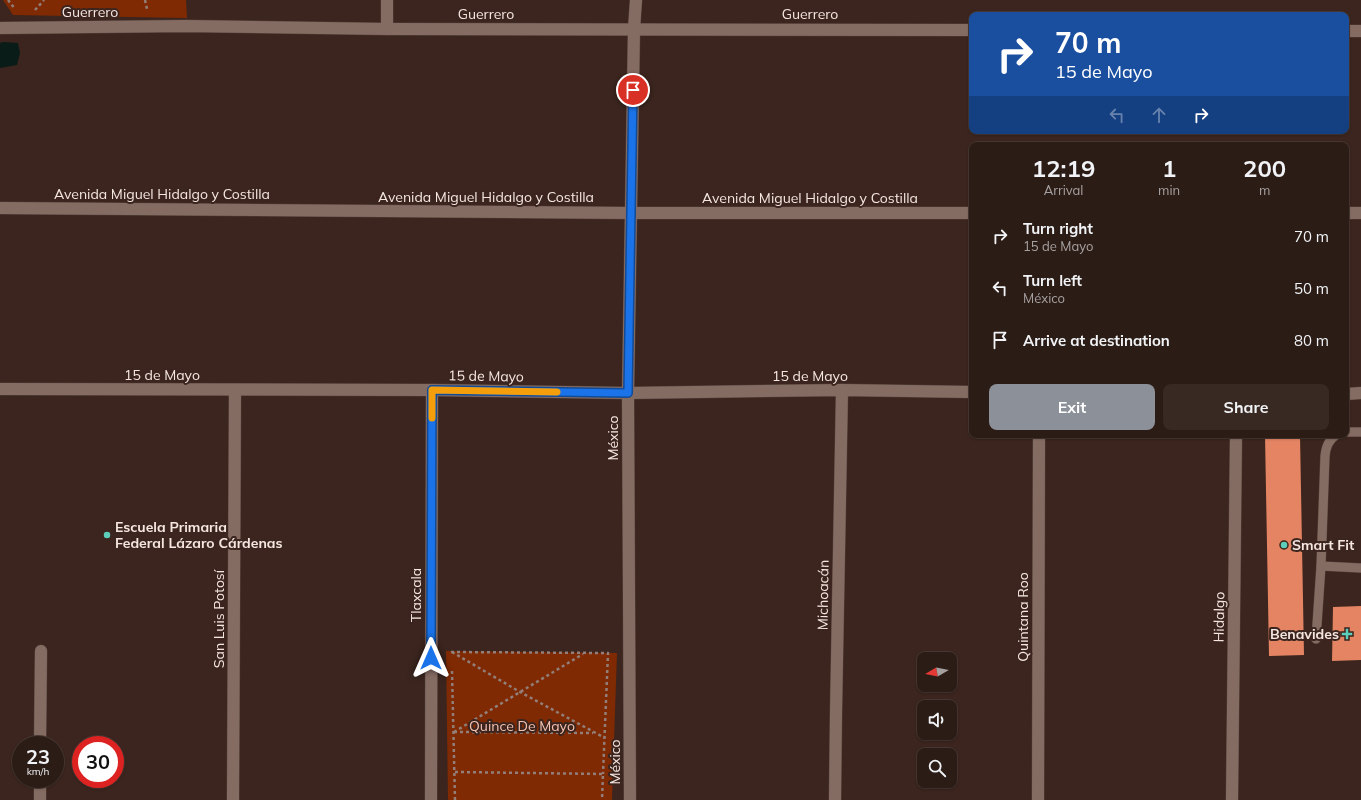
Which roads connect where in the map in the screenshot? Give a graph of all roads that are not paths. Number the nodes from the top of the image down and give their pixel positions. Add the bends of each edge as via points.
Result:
1 (388, 0) edge
2 (636, 0) edge
3 (0, 28) edge
4 (387, 29) junction
5 (634, 29) junction
6 (969, 30) edge
7 (1349, 31) edge
8 (1361, 31) edge
9 (0, 208) edge
10 (631, 213) junction
11 (969, 213) edge
12 (1349, 214) edge
13 (1361, 214) edge
14 (0, 389) edge
15 (235, 390) junction
16 (432, 390) junction
17 (842, 390) junction
18 (969, 392) edge
19 (628, 393) junction
20 (1361, 393) edge
21 (1349, 394) edge
22 (1349, 432) edge
23 (1361, 432) edge
24 (1039, 438) edge
25 (1236, 438) edge
26 (1332, 438) edge
27 (1321, 566) junction
28 (1361, 568) edge
29 (1316, 639) dead end
30 (41, 652) dead end
31 (40, 736) edge
32 (40, 788) edge
33 (40, 800) edge
34 (233, 800) edge
35 (431, 800) edge
36 (630, 800) edge
37 (835, 800) edge
38 (1038, 800) edge
39 (1232, 800) edge

1 - 4 street
2 - 5 street, México
3 - 4 street, Guerrero via 186,26
4 - 5 street, Guerrero
5 - 6 street, Guerrero
5 - 10 street, México
7 - 8 street
9 - 10 street, Avenida Miguel Hidalgo y Costilla
10 - 11 street, Avenida Miguel Hidalgo y Costilla
10 - 19 street, México
12 - 13 street
14 - 15 street, 15 de Mayo
15 - 16 street, 15 de Mayo
15 - 34 street, San Luis Potosí
16 - 19 street, 15 de Mayo
16 - 35 street, Tlaxcala
17 - 18 street, 15 de Mayo
17 - 19 street, 15 de Mayo
17 - 37 street, Michoacán
19 - 36 street, México
20 - 21 street
22 - 23 lane
24 - 38 street, Quintana Roo
25 - 39 street, Hidalgo
26 - 27 lane via 1325,456
27 - 28 lane
27 - 29 lane
30 - 31 street
32 - 33 street

